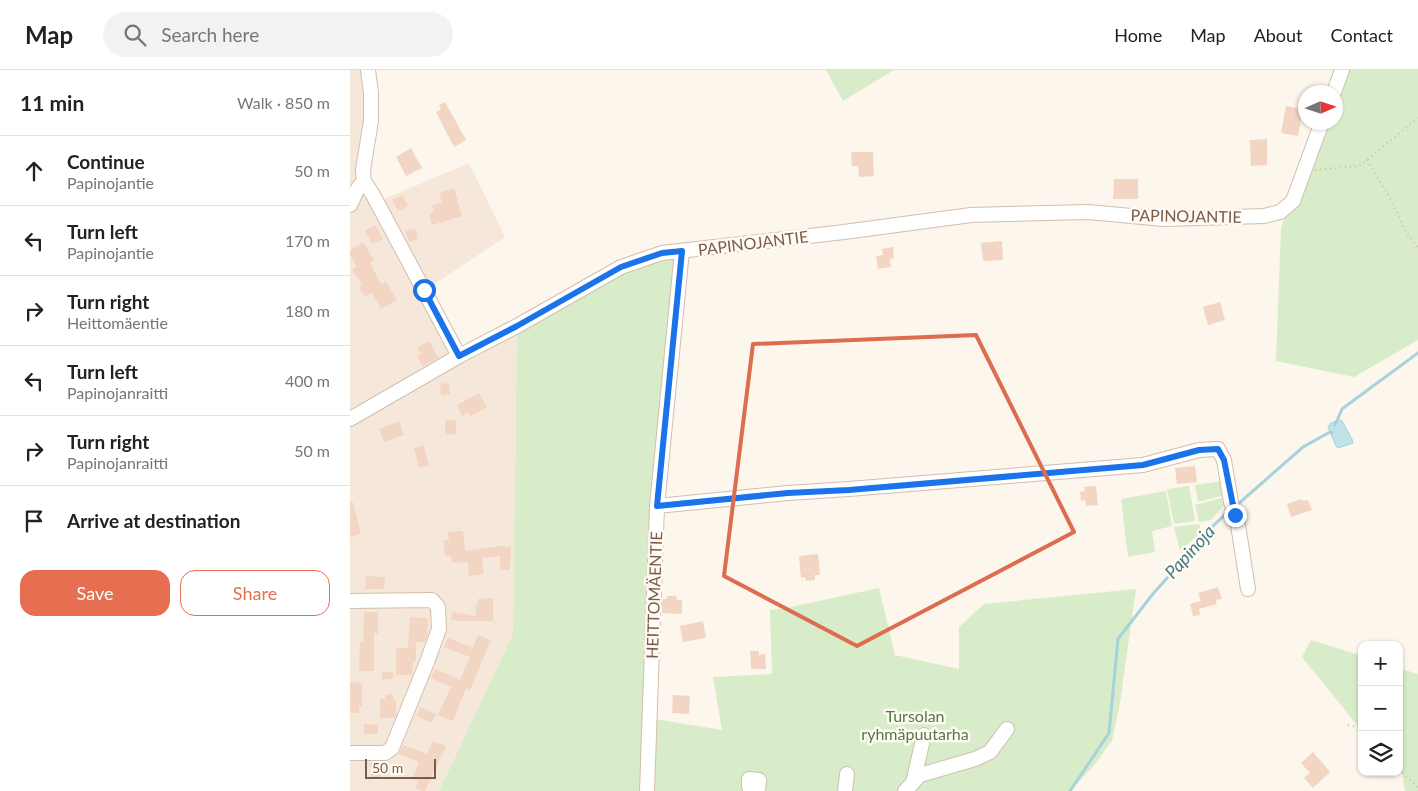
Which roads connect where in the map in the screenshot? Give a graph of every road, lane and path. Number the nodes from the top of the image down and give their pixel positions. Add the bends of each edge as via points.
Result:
1 (368, 70) edge
2 (1342, 70) edge
3 (1337, 85) edge
4 (1418, 118) edge
5 (1319, 130) edge
6 (1367, 160) junction
7 (1303, 172) junction
8 (364, 181) junction
9 (350, 205) edge
10 (1418, 248) edge
11 (682, 251) junction
12 (459, 356) junction
13 (350, 419) edge
14 (657, 506) junction
15 (1248, 589) dead end
16 (350, 600) edge
17 (1348, 725) dead end
18 (1358, 727) edge
19 (1007, 729) dead end
20 (924, 735) dead end
21 (350, 753) edge
22 (1403, 773) edge
23 (847, 774) dead end
24 (909, 787) edge
25 (1418, 788) edge
26 (647, 791) edge
27 (845, 791) edge

1 - 8 street via 371,120
2 - 3 street
4 - 6 path
5 - 7 street, PAPINOJANTIE
6 - 7 path via 1358,166
6 - 10 path via 1408,236
7 - 11 street, PAPINOJANTIE via 1293,201 1280,212 1264,216 1164,218 1088,212 971,215
8 - 9 street
8 - 12 street
11 - 12 street, PAPINOJANTIE via 662,253 621,267
11 - 14 street, HEITTOMÄENTIE
12 - 13 street, PAPINOJANTIE
14 - 15 street via 1143,465 1199,450 1218,449 1224,460 1238,525
14 - 26 street, HEITTOMÄENTIE
16 - 21 street via 432,600 438,608 439,630 392,748 386,753
17 - 18 path
19 - 24 street via 990,752 920,776
20 - 24 street
22 - 25 path
23 - 27 street

